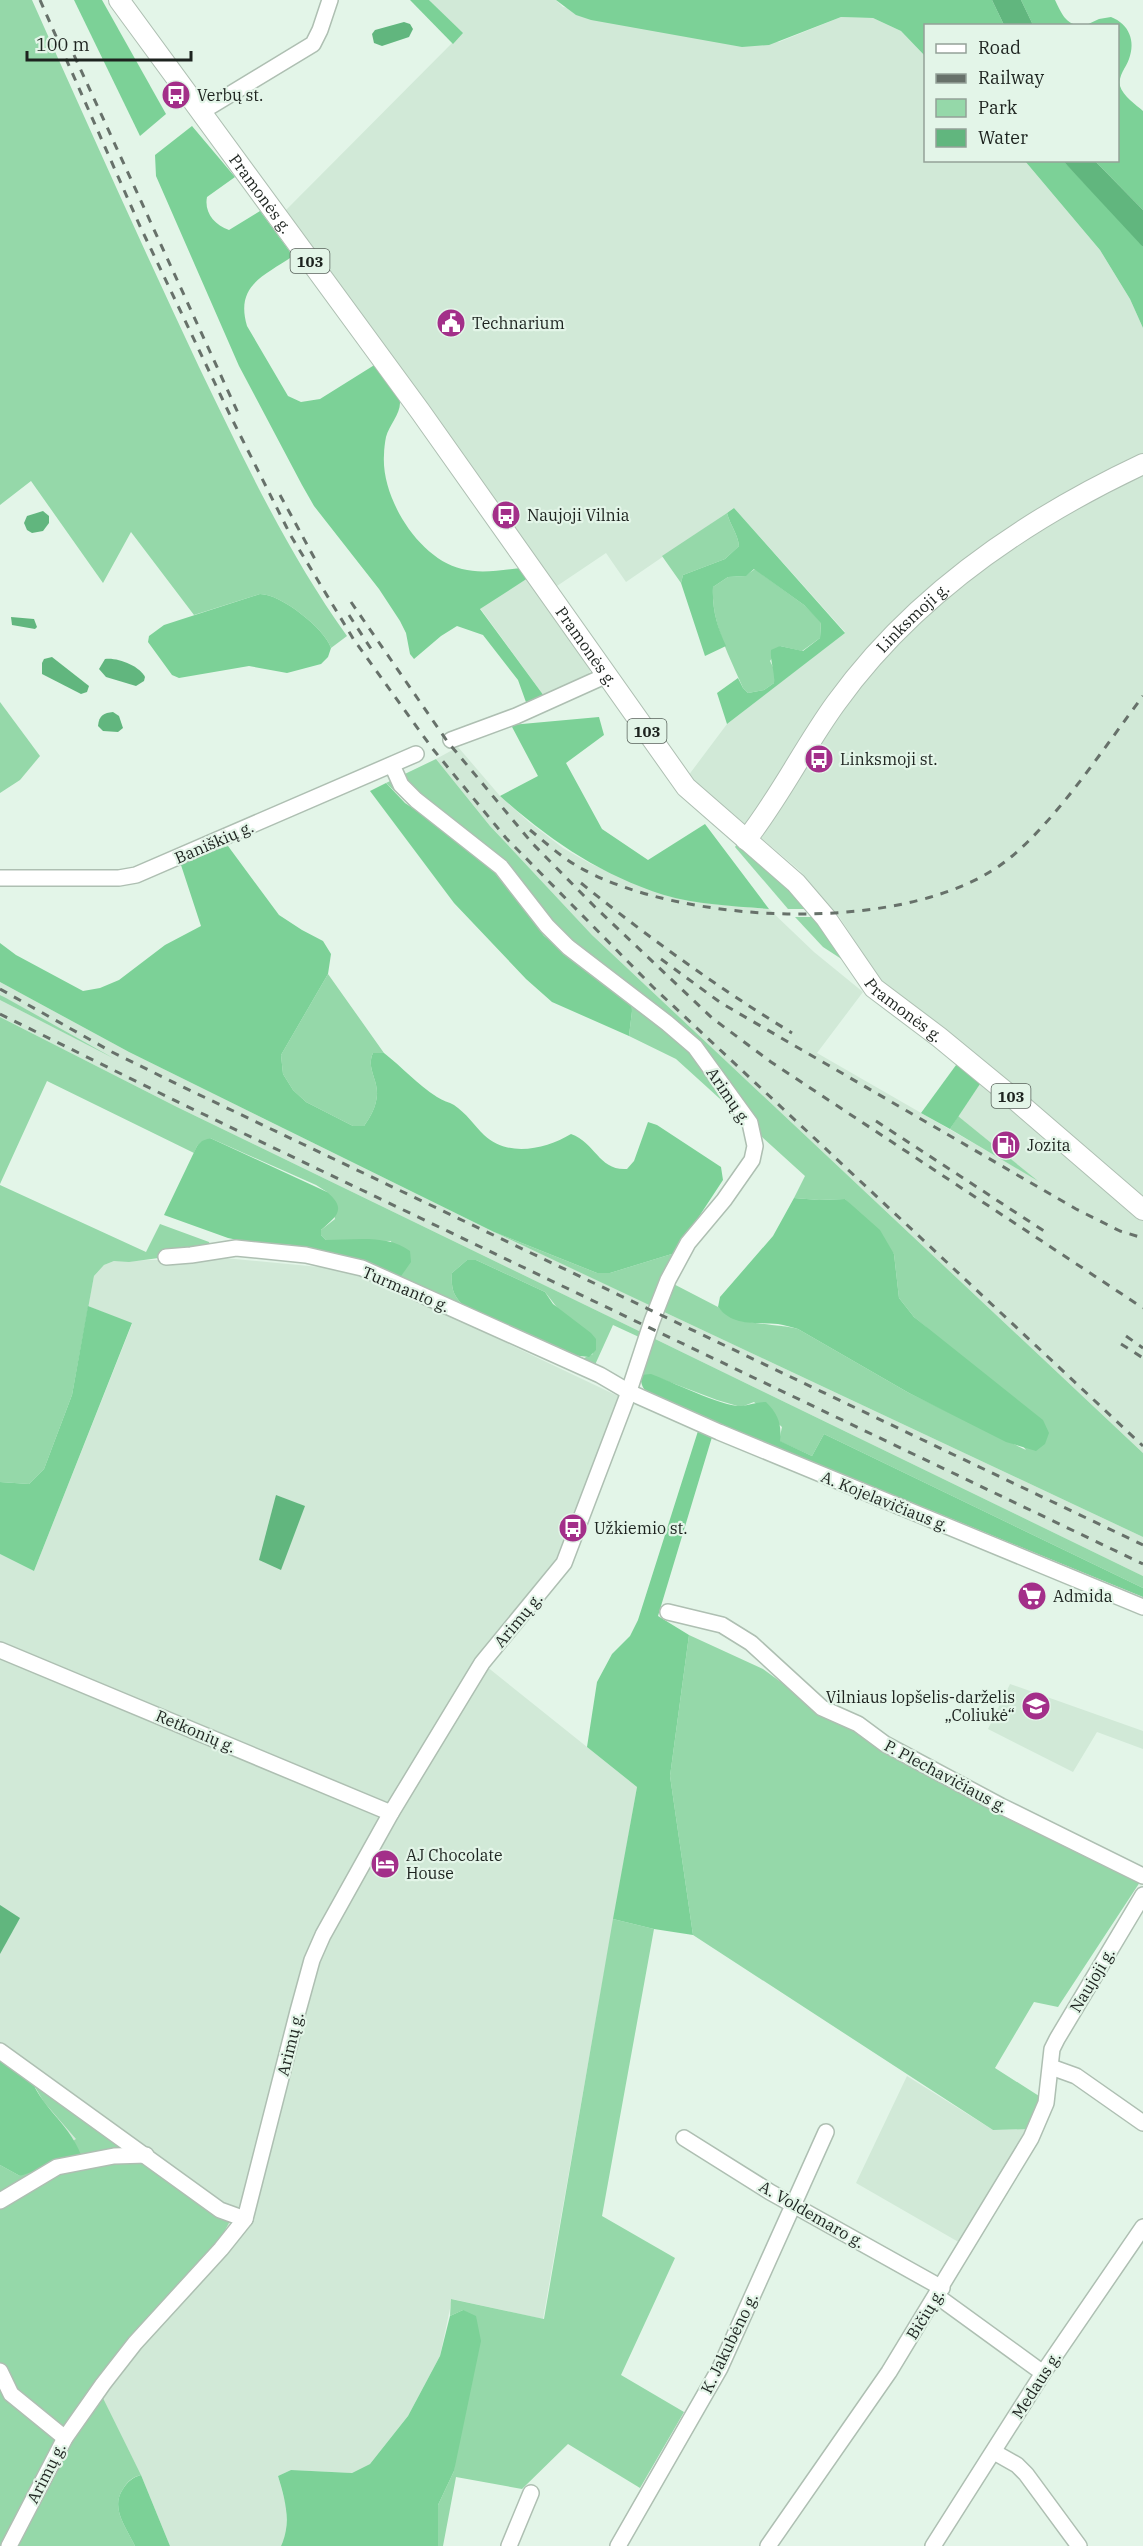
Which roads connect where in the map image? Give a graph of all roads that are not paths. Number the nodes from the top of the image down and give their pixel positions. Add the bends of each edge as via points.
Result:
1 (119, 0) edge
2 (330, 0) edge
3 (201, 112) junction
4 (1143, 464) edge
5 (607, 675) junction
6 (451, 740) dead end
7 (416, 754) dead end
8 (392, 765) junction
9 (746, 840) junction
10 (0, 878) edge
11 (1143, 1210) edge
12 (166, 1257) dead end
13 (629, 1392) junction
14 (1143, 1607) edge
15 (668, 1612) dead end
16 (0, 1650) edge
17 (391, 1813) junction
18 (1143, 1876) edge
19 (1143, 1896) edge
20 (0, 2051) edge
21 (1051, 2067) junction
22 (1143, 2124) edge
23 (826, 2133) dead end
24 (684, 2138) dead end
25 (146, 2155) junction
26 (0, 2201) edge
27 (794, 2205) junction
28 (245, 2219) junction
29 (1143, 2227) edge
30 (939, 2292) junction
31 (0, 2371) edge
32 (1043, 2373) junction
33 (64, 2438) junction
34 (994, 2452) junction
35 (531, 2493) dead end
36 (9, 2546) edge
37 (509, 2546) edge
38 (618, 2546) edge
39 (768, 2546) edge
40 (933, 2546) edge
41 (1078, 2546) edge

1 - 3 main road, Pramonės g. / 103
2 - 3 street via 313,44
3 - 5 main road, Pramonės g. / 103
4 - 9 main road, Linksmoji g. via 1015,535 912,616 836,703
5 - 6 street
5 - 9 main road, Pramonės g. / 103 via 686,787
7 - 8 street, Baniškių g.
8 - 10 street, Baniškių g. via 136,875
8 - 13 street, Arimų g. via 401,785 416,800 501,867 568,947 695,1047 750,1123 755,1146 752,1160 683,1252 655,1313
9 - 11 main road, Pramonės g. / 103 via 796,883 818,908 874,988 1012,1097
12 - 13 street, Turmanto g. via 236,1248 306,1255 362,1268 600,1375
13 - 14 street, A. Kojelavičiaus g.
13 - 17 street, Arimų g. via 564,1563 482,1663
15 - 18 street, P. Plechavičiaus g. via 722,1625 751,1643 822,1708 858,1724 885,1744 1002,1806
16 - 17 street, Retkonių g.
17 - 28 street, Arimų g. via 337,1907 312,1960
19 - 21 street, Naujoji g. via 1057,2039
20 - 25 street
21 - 22 street via 1076,2076
21 - 30 street, Bičių g. via 1046,2103 1038,2123
23 - 27 street, K. Jakubėno g.
24 - 27 street, A. Voldemaro g.
25 - 26 street via 114,2156 57,2167
25 - 28 street via 220,2210
27 - 30 street, A. Voldemaro g.
27 - 38 street, K. Jakubėno g. via 720,2368
28 - 33 street, Arimų g. via 135,2343
29 - 32 street, Medaus g.
30 - 32 street, A. Voldemaro g.
30 - 39 street, Bičių g. via 858,2419
31 - 33 street via 11,2394
32 - 34 street, Medaus g.
33 - 36 street, Arimų g.
34 - 40 street, Medaus g.
34 - 41 street via 1026,2474
35 - 37 street

